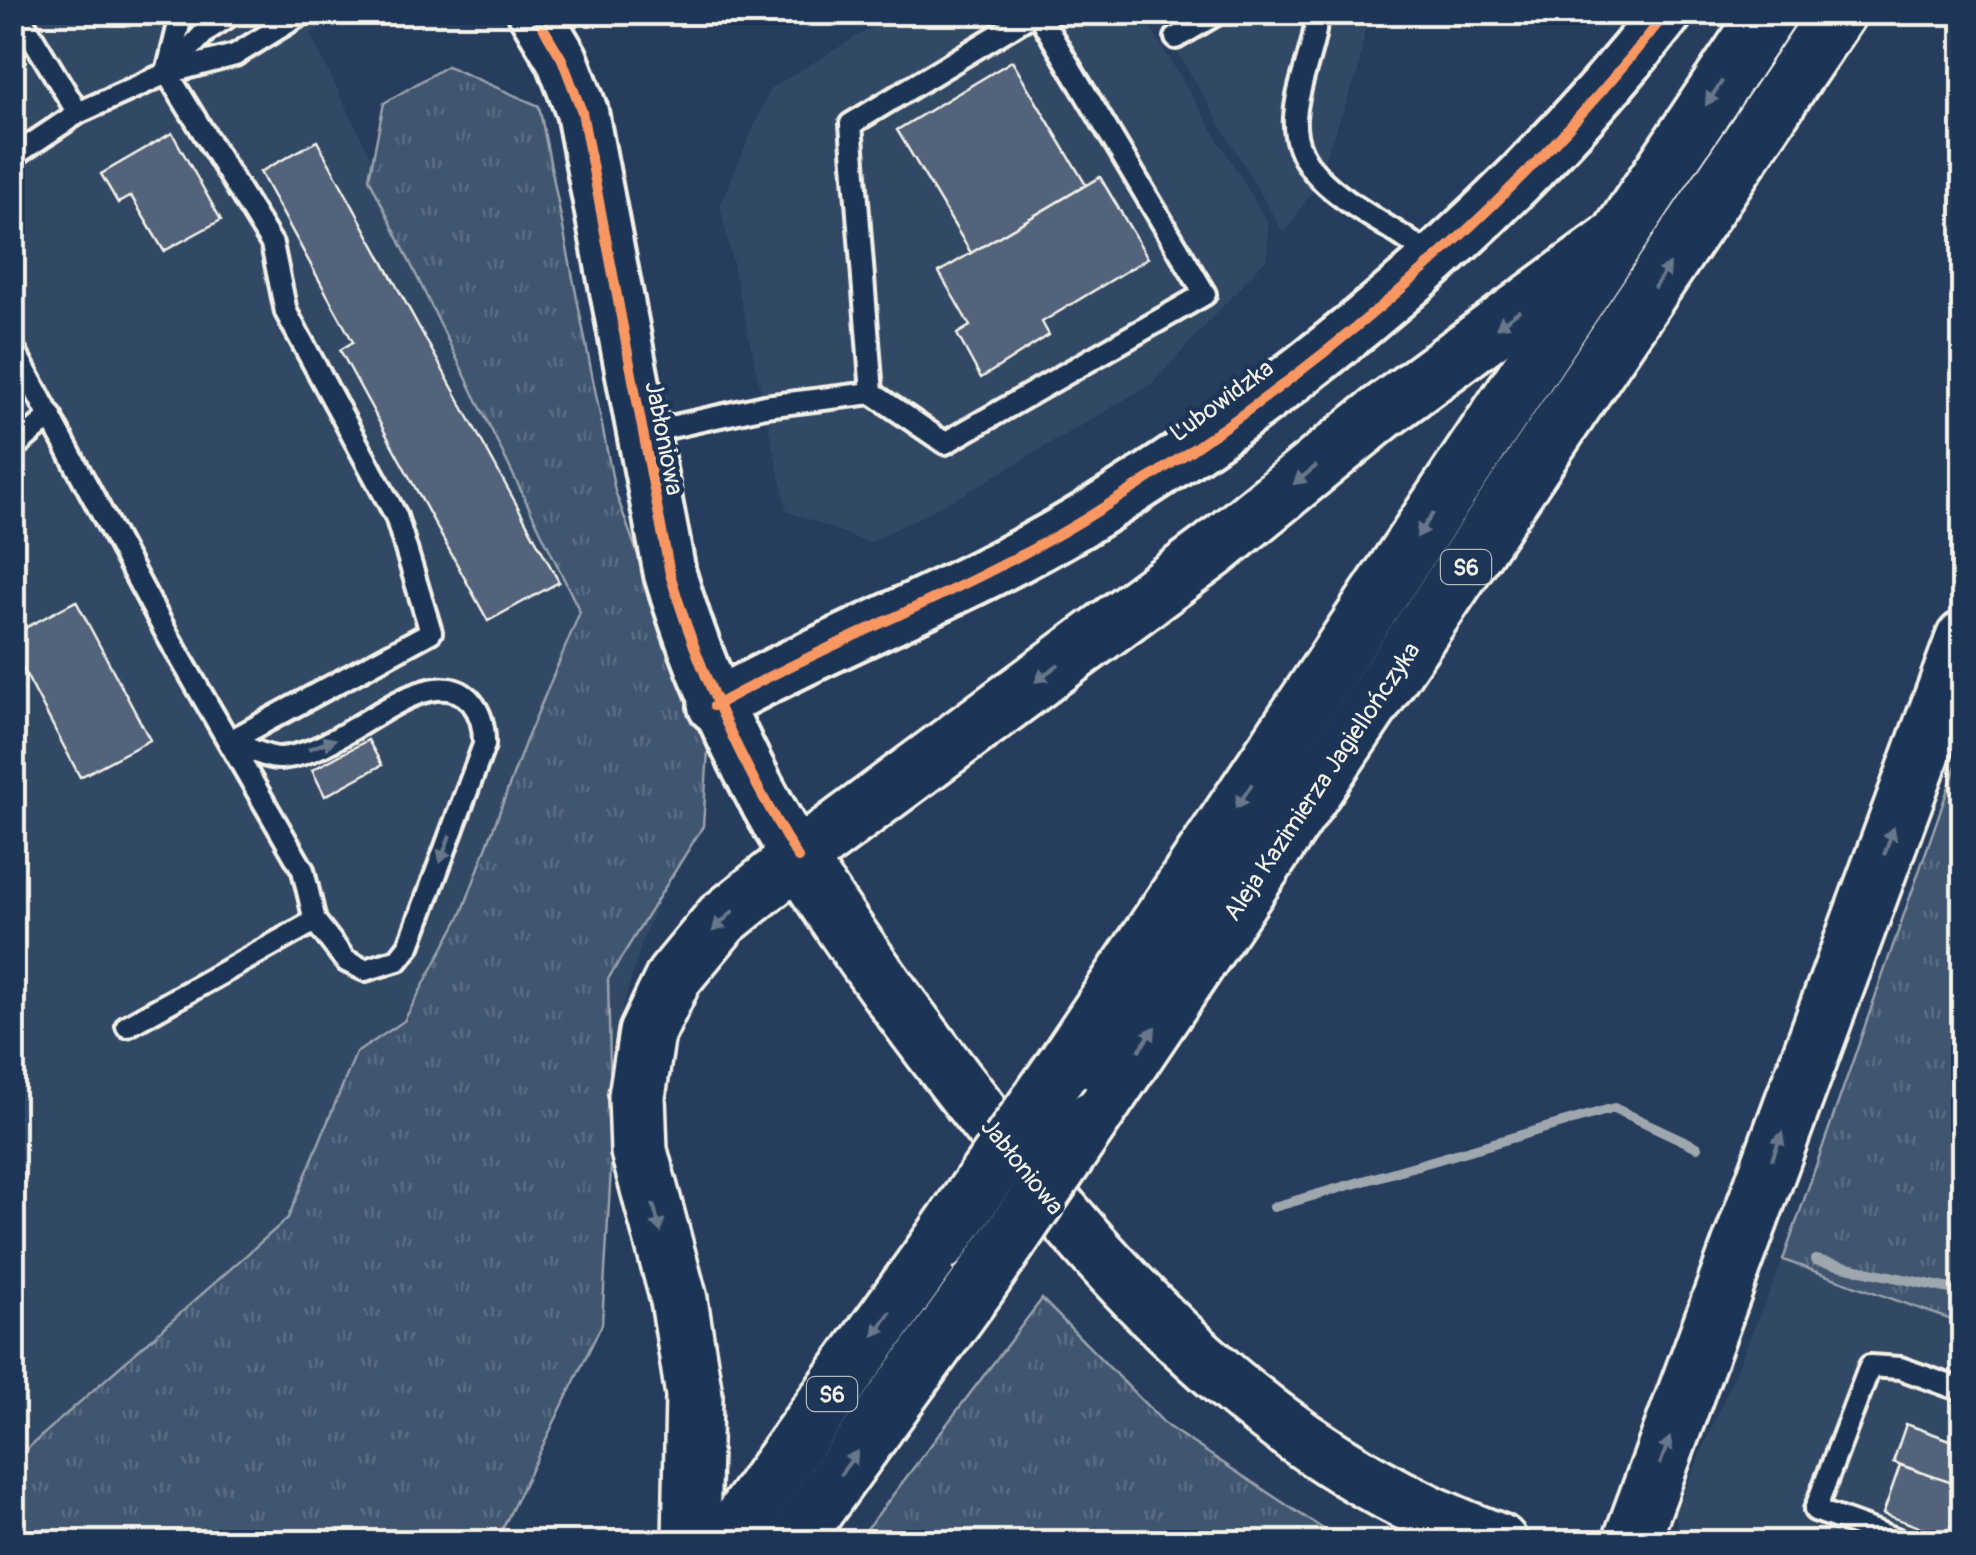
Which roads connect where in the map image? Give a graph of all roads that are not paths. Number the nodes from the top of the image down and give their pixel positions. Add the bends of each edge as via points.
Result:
1 (17, 12) edge
2 (182, 12) edge
3 (235, 12) edge
4 (305, 12) edge
5 (534, 12) edge
6 (1037, 12) edge
7 (1220, 12) edge
8 (1318, 12) edge
9 (1667, 12) edge
10 (1769, 12) edge
11 (1838, 12) edge
12 (1176, 38) dead end
13 (167, 72) junction
14 (78, 113) junction
15 (12, 157) edge
16 (1615, 240) junction
17 (1433, 260) junction
18 (1570, 310) junction
19 (1616, 343) junction
20 (12, 346) edge
21 (872, 393) junction
22 (51, 416) junction
23 (644, 433) junction
24 (12, 449) edge
25 (1463, 468) junction
26 (1511, 500) junction
27 (1964, 639) edge
28 (714, 706) junction
29 (230, 741) junction
30 (798, 858) junction
31 (316, 921) junction
32 (127, 1026) dead end
33 (1964, 1391) edge
34 (692, 1542) edge
35 (725, 1542) edge
36 (792, 1542) edge
37 (1500, 1542) edge
38 (1631, 1542) edge
39 (1904, 1542) edge

1 - 14 lane
2 - 13 lane
3 - 13 lane via 207,30
4 - 13 lane via 235,56
5 - 23 street, Jabłoniowa via 582,112
6 - 21 lane via 851,124
6 - 21 lane via 1204,294 945,443
7 - 12 lane
8 - 17 lane via 1295,112 1302,156 1326,183
9 - 17 street, Lubowidzka via 1532,166
10 -> 16 main road, S6
19 -> 11 main road, Aleja Kazimierza Jagiellończyka / S6
13 - 14 lane
13 - 29 lane via 272,244 286,312 396,516 431,632
14 - 15 lane
16 - 18 main road, S6
16 -> 30 main road
17 - 28 street, Lubowidzka via 1260,398 1078,523
18 - 19 lane via 1551,390
18 - 25 main road, S6
19 - 26 main road, Aleja Kazimierza Jagiellończyka / S6
20 - 22 lane
21 - 23 lane via 765,406
22 - 24 lane
22 - 29 lane
23 - 28 street, Jabłoniowa via 670,574
25 - 26 lane via 1530,421
25 -> 35 main road, S6, bridge via 1060,1070
36 -> 26 main road, Aleja Kazimierza Jagiellończyka / S6, bridge via 977,1287
38 -> 27 main road
28 - 30 street, Jabłoniowa
29 - 31 lane via 303,870
29 -> 31 lane via 279,758 331,742 428,690 466,695 481,712 484,746 398,960 365,970 346,961
30 -> 34 main road via 722,919 674,977 647,1034 636,1096 639,1151 679,1300 694,1395
30 - 37 main road, Jabłoniowa via 917,1034 1084,1242 1165,1329 1332,1463
31 - 32 lane
33 - 39 lane via 1900,1368 1870,1366 1815,1510

